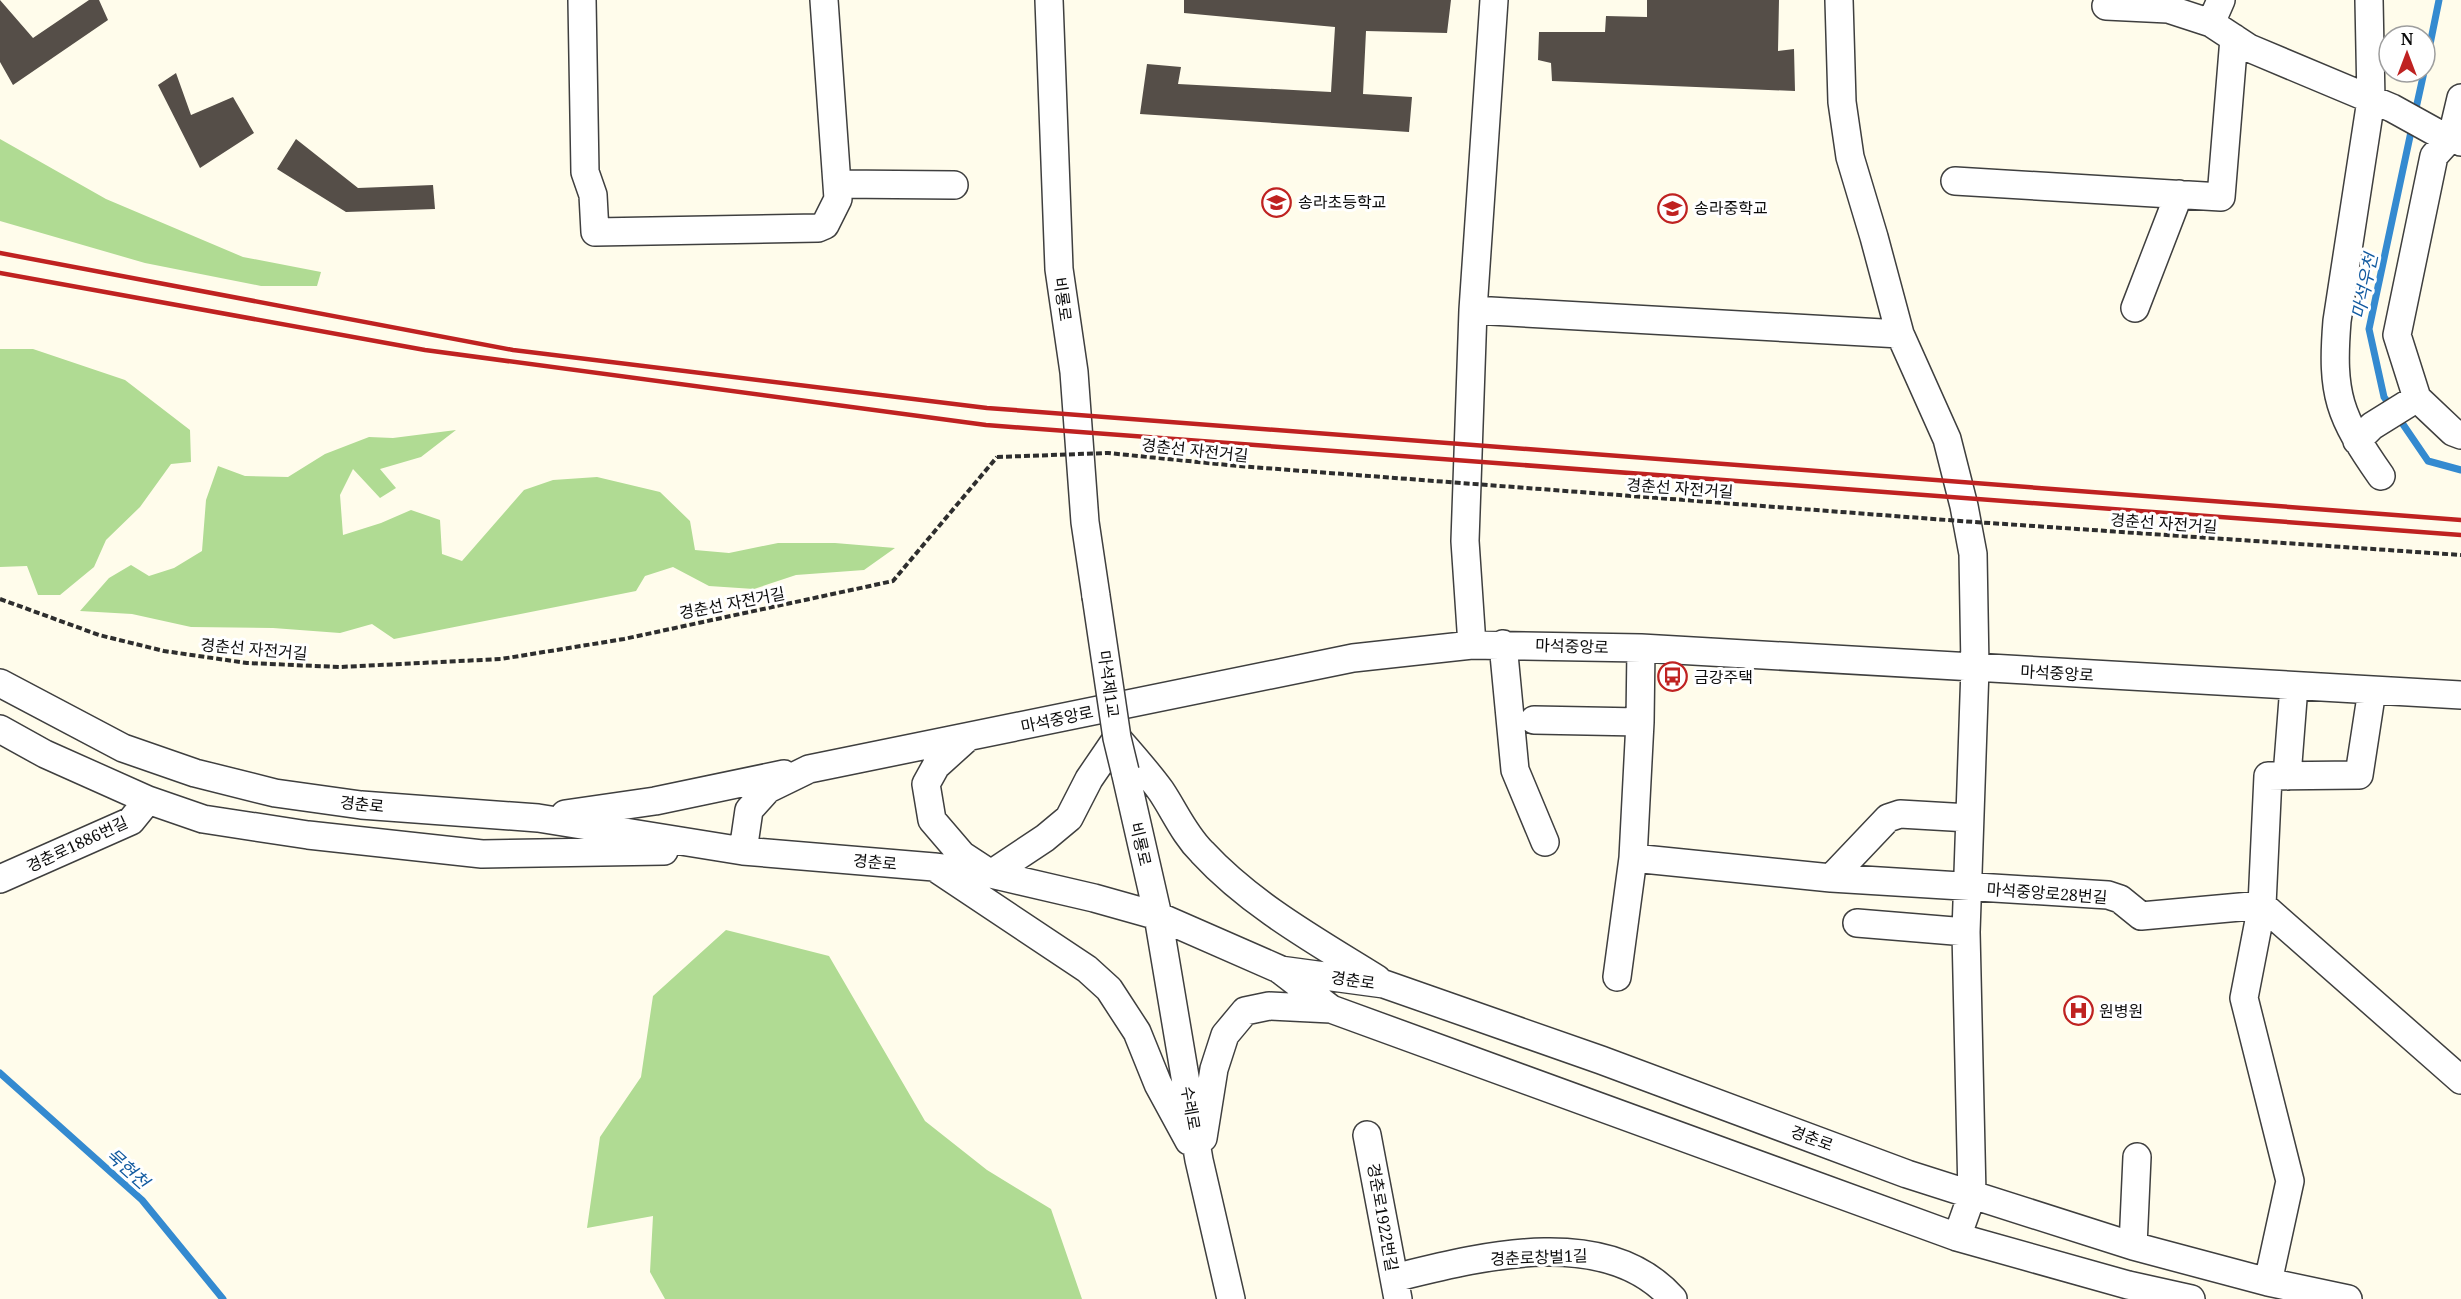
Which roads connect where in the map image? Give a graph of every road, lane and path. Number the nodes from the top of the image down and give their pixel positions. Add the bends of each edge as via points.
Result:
1 (582, 0) edge
2 (824, 0) edge
3 (1049, 0) edge
4 (1494, 0) edge
5 (1839, 0) edge
6 (2369, 0) edge
7 (2164, 4) edge
8 (2106, 6) dead end
9 (2216, 11) edge
10 (2234, 38) junction
11 (2461, 98) edge
12 (2381, 104) junction
13 (2451, 137) edge
14 (1955, 181) dead end
15 (837, 184) junction
16 (954, 185) dead end
17 (2179, 194) junction
18 (2135, 308) dead end
19 (1473, 310) junction
20 (1900, 334) junction
21 (2412, 401) junction
22 (2364, 434) junction
23 (2461, 435) edge
24 (2381, 476) dead end
25 (2461, 555) edge
26 (1096, 596) joint
27 (0, 599) edge
28 (1503, 644) junction
29 (1472, 645) junction
30 (1641, 648) junction
31 (1975, 668) junction
32 (0, 683) edge
33 (2294, 686) junction
34 (2372, 690) junction
35 (2461, 695) edge
36 (1534, 720) dead end
37 (1640, 722) junction
38 (0, 729) edge
39 (968, 737) junction
40 (1117, 738) junction
41 (809, 769) junction
42 (1125, 771) joint
43 (2287, 776) junction
44 (148, 800) junction
45 (538, 818) junction
46 (1969, 818) junction
47 (1545, 842) dead end
48 (743, 851) junction
49 (1633, 858) junction
50 (934, 867) junction
51 (991, 874) junction
52 (1831, 878) junction
53 (0, 879) edge
54 (1967, 888) junction
55 (2262, 905) junction
56 (1158, 916) junction
57 (1857, 923) dead end
58 (1966, 932) junction
59 (1279, 969) junction
60 (1617, 977) dead end
61 (1384, 984) junction
62 (1331, 1009) junction
63 (2461, 1080) edge
64 (1367, 1135) dead end
65 (2137, 1157) dead end
66 (1199, 1160) junction
67 (1972, 1195) junction
68 (1957, 1237) junction
69 (2133, 1246) junction
70 (2268, 1282) junction
71 (1396, 1289) edge
72 (1231, 1299) edge
73 (1673, 1299) edge
74 (2191, 1299) edge
75 (2349, 1299) edge

1 - 15 street via 585,172 593,195 595,232 818,228 825,225 834,209
2 - 15 street
3 - 26 street, 비룡로 via 1059,269 1074,372 1085,522
4 - 19 street
5 - 20 street via 1842,102 1850,157
6 - 12 street
7 - 8 street
7 - 9 street
9 - 10 street
10 - 12 street
10 - 17 street via 2221,197
11 - 13 street
12 - 13 street
12 - 22 street via 2337,321 2334,358 2336,388 2345,420
13 - 21 street via 2434,156 2397,335
14 - 17 street
15 - 16 street
17 - 18 street
19 - 20 street
19 - 29 street via 1465,541
20 - 31 street via 1947,439 1964,506 1973,554
21 - 22 street
21 - 23 street
22 - 24 street
25 - 27 path, 경춘선 자전거길, bridge via 1960,521 1108,453 998,457 893,581 624,639 501,659 340,667 247,663 164,651 99,635
26 - 40 street, 마석제1교, bridge
28 - 29 street, 마석중앙로
28 - 30 street, 마석중앙로
28 - 47 street via 1515,770
29 - 39 street, 마석중앙로 via 1353,658
30 - 31 street, 마석중앙로
30 - 37 street
31 - 33 street, 마석중앙로
31 - 46 street
32 - 45 street, 경춘로 via 123,748 195,773 275,793 360,805
33 - 34 street, 마석중앙로
33 - 43 street
34 - 35 street, 마석중앙로
34 - 43 street via 2359,775
36 - 37 street
37 - 49 street
38 - 44 street, 경춘로 via 45,754
39 - 41 street, 마석중앙로
39 - 51 street via 936,766 926,784 932,820 962,855
40 - 42 street, 마석제1교, bridge
40 - 51 street via 1089,778 1070,818
40 - 61 street via 1161,791 1181,827 1234,882 1277,916
41 - 45 street via 655,801
41 - 48 street, 마석중앙로 via 768,789 749,810
42 - 56 street, 비룡로
43 - 55 street via 2268,776
44 - 48 street, 경춘로 via 203,819 308,836 482,854
44 - 53 street, 경춘로1886번길 via 131,821
45 - 48 street, 경춘로
46 - 52 street via 1900,814 1888,818
46 - 54 street
48 - 50 street, 경춘로
49 - 52 street, 마석중앙로28번길
49 - 60 street
50 - 51 street, 경춘로
50 - 66 street via 1087,969 1109,989 1137,1032 1158,1084
51 - 56 street, 경춘로
52 - 54 street, 마석중앙로28번길
54 - 55 street, 마석중앙로28번길 via 2108,895 2120,899 2141,916
54 - 58 street
55 - 63 street
55 - 70 street via 2244,998 2290,1181
56 - 59 street, 경춘로
56 - 66 street, 수레로
57 - 58 street
58 - 67 street
59 - 61 street, 경춘로
59 - 62 street, 경춘로
61 - 67 street, 경춘로
62 - 66 street via 1269,1006 1245,1011 1225,1035 1214,1069
62 - 68 street, 경춘로
64 - 71 street, 경춘로1922번길
65 - 69 street
66 - 72 street, 수레로
67 - 68 street
67 - 69 street, 경춘로
68 - 74 street, 경춘로
69 - 70 street, 경춘로
70 - 75 street, 경춘로
71 - 73 street, 경춘로창벌1길 via 1464,1261 1567,1253 1618,1261 1647,1276

